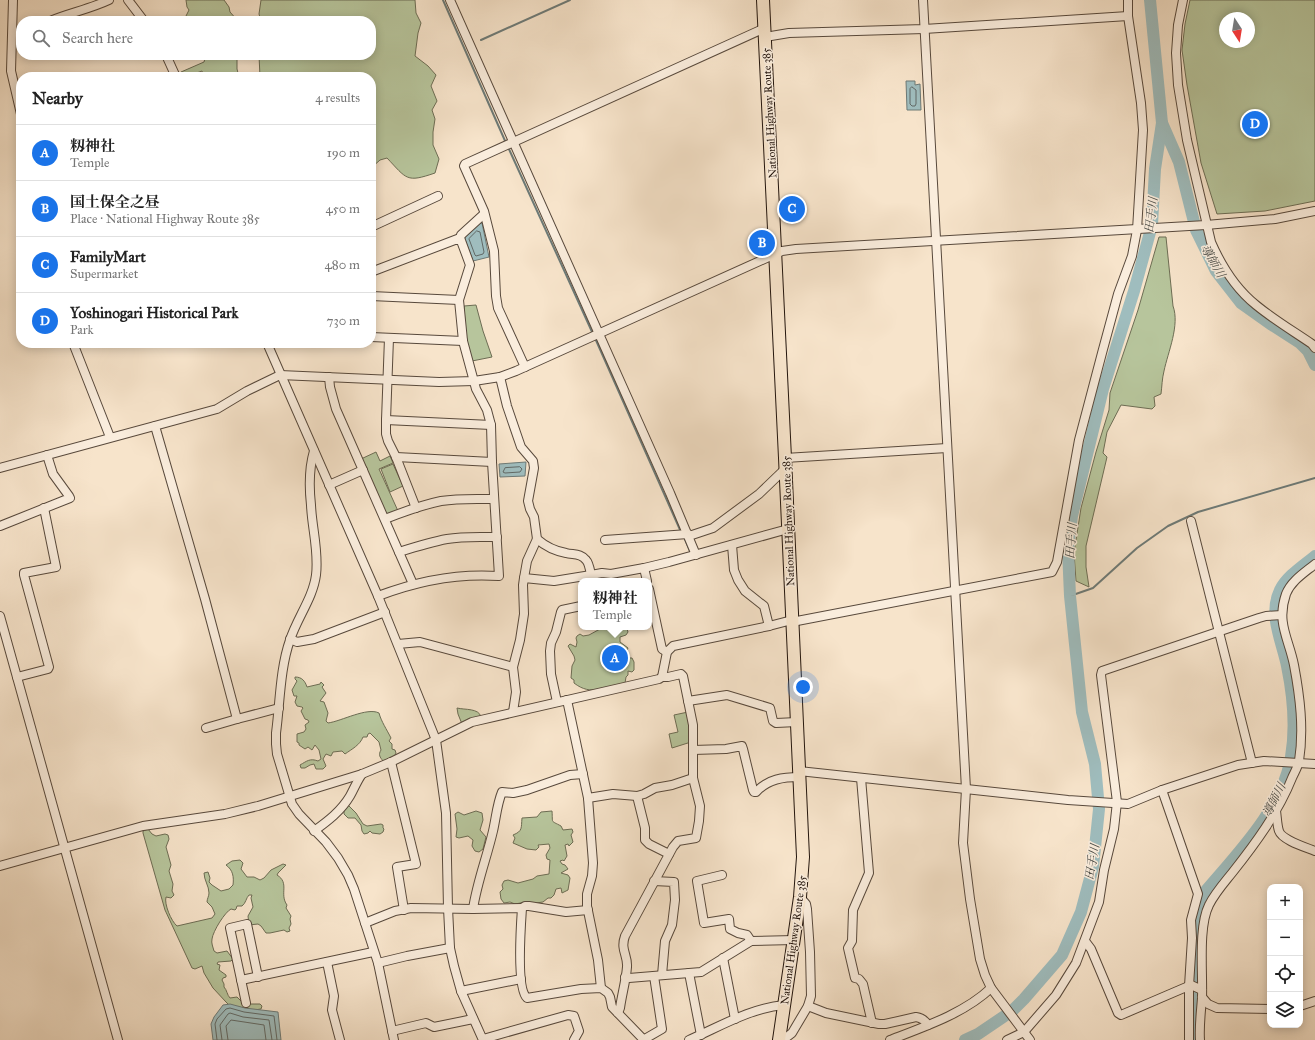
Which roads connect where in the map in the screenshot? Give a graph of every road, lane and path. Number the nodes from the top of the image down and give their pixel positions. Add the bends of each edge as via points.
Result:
1 (13, 0) edge
2 (109, 0) edge
3 (128, 0) edge
4 (450, 0) edge
5 (763, 0) edge
6 (923, 0) edge
7 (1128, 0) edge
8 (1182, 0) edge
9 (62, 16) edge
10 (140, 16) edge
11 (1128, 16) junction
12 (16, 26) edge
13 (924, 29) junction
14 (765, 32) junction
15 (16, 39) edge
16 (168, 60) edge
17 (173, 72) edge
18 (16, 96) edge
19 (513, 141) junction
20 (438, 196) dead end
21 (1315, 211) edge
22 (484, 214) junction
23 (376, 224) edge
24 (1206, 225) junction
25 (1137, 230) junction
26 (460, 238) junction
27 (936, 241) junction
28 (775, 255) junction
29 (376, 270) edge
30 (376, 296) edge
31 (459, 300) junction
32 (599, 334) junction
33 (376, 337) edge
34 (389, 338) junction
35 (463, 340) junction
36 (75, 348) edge
37 (269, 348) edge
38 (1315, 348) edge
39 (525, 367) junction
40 (280, 375) junction
41 (328, 377) junction
42 (500, 377) junction
43 (387, 379) junction
44 (474, 382) junction
45 (386, 420) junction
46 (491, 425) junction
47 (155, 426) junction
48 (110, 437) junction
49 (947, 448) junction
50 (314, 451) junction
51 (47, 455) junction
52 (396, 457) junction
53 (492, 462) junction
54 (785, 464) junction
55 (0, 468) edge
56 (363, 470) junction
57 (329, 485) junction
58 (494, 499) junction
59 (44, 508) junction
60 (416, 508) junction
61 (385, 519) junction
62 (1191, 521) dead end
63 (0, 526) edge
64 (788, 529) junction
65 (688, 535) junction
66 (497, 538) junction
67 (537, 539) junction
68 (605, 540) dead end
69 (732, 545) junction
70 (399, 552) junction
71 (696, 555) junction
72 (1315, 564) edge
73 (644, 568) junction
74 (591, 575) junction
75 (612, 577) edge
76 (524, 578) junction
77 (646, 578) edge
78 (413, 584) junction
79 (955, 591) junction
80 (378, 596) junction
81 (652, 604) edge
82 (578, 607) edge
83 (385, 612) junction
84 (1282, 615) junction
85 (0, 616) edge
86 (792, 620) junction
87 (769, 626) junction
88 (1218, 632) junction
89 (290, 639) junction
90 (398, 644) junction
91 (667, 652) junction
92 (513, 666) junction
93 (662, 676) junction
94 (17, 677) junction
95 (567, 700) junction
96 (688, 701) junction
97 (557, 702) junction
98 (279, 708) junction
99 (513, 712) junction
100 (237, 719) junction
101 (797, 722) junction
102 (206, 728) dead end
103 (436, 740) junction
104 (693, 750) junction
105 (391, 762) junction
106 (1252, 762) junction
107 (1299, 763) junction
108 (1315, 764) edge
109 (362, 774) junction
110 (583, 774) junction
111 (799, 774) junction
112 (693, 778) junction
113 (861, 778) junction
114 (966, 789) junction
115 (1162, 790) junction
116 (288, 796) junction
117 (637, 796) junction
118 (588, 798) junction
119 (1117, 802) junction
120 (1276, 811) junction
121 (314, 831) junction
122 (65, 848) junction
123 (1315, 851) edge
124 (668, 854) junction
125 (0, 866) edge
126 (722, 875) dead end
127 (654, 881) junction
128 (800, 897) junction
129 (448, 908) junction
130 (522, 908) junction
131 (473, 909) junction
132 (404, 910) junction
133 (588, 910) junction
134 (365, 923) junction
135 (794, 940) junction
136 (751, 941) junction
137 (1085, 941) junction
138 (450, 948) junction
139 (373, 952) junction
140 (723, 958) junction
141 (327, 962) junction
142 (378, 963) junction
143 (690, 973) junction
144 (658, 975) junction
145 (258, 977) junction
146 (625, 977) junction
147 (521, 979) junction
148 (241, 980) junction
149 (1190, 986) junction
150 (601, 988) junction
151 (993, 989) junction
152 (461, 991) junction
153 (1202, 994) junction
154 (1315, 1001) edge
155 (246, 1003) dead end
156 (784, 1005) junction
157 (1303, 1005) edge
158 (808, 1006) junction
159 (1267, 1008) edge
160 (615, 1010) junction
161 (472, 1019) junction
162 (735, 1019) junction
163 (872, 1022) junction
164 (928, 1025) junction
165 (1023, 1030) junction
166 (392, 1031) junction
167 (701, 1035) junction
168 (118, 1040) edge
169 (340, 1040) edge
170 (394, 1040) edge
171 (483, 1040) edge
172 (574, 1040) edge
173 (644, 1040) edge
174 (689, 1040) edge
175 (779, 1040) edge
176 (783, 1040) edge
177 (890, 1040) edge
178 (1007, 1040) edge
179 (1030, 1040) edge
180 (1189, 1040) edge
181 (1200, 1040) edge

1 - 12 street
2 - 9 street
3 - 10 street
4 - 19 street
5 - 14 highway, National Highway Route 385
6 - 13 street
7 - 11 street
8 - 24 street via 1176,53 1178,85
11 - 13 street
11 - 25 street via 1143,130
13 - 14 street
13 - 27 street
14 - 19 street
14 - 28 highway, National Highway Route 385
15 - 18 street via 11,57
16 - 17 street
19 - 22 street via 464,166
19 - 32 street
20 - 23 street
21 - 24 street
22 - 26 street
22 - 39 street via 494,252 498,308
24 - 25 street
24 - 38 street via 1217,257 1236,284 1255,304
25 - 27 street
25 - 79 street via 1132,256 1118,294 1081,433 1057,562 1052,572
26 - 29 street
26 - 31 street via 470,265
27 - 28 street via 796,249
27 - 49 street
28 - 32 street
28 - 54 highway, National Highway Route 385
30 - 31 street
31 - 35 street
32 - 39 street
32 - 65 street
33 - 34 street
34 - 35 street
34 - 43 street
35 - 44 street
36 - 48 street
37 - 40 street
39 - 42 street
40 - 41 street
40 - 47 street via 217,409
40 - 50 street
41 - 43 street
41 - 56 street via 336,409
42 - 44 street
42 - 67 street via 521,447 533,461 528,500 534,517
43 - 44 street
43 - 45 street
44 - 46 street
45 - 46 street
45 - 52 street via 386,434
46 - 53 street
47 - 48 street
47 - 100 street
48 - 51 street
49 - 54 street
49 - 79 street
50 - 57 street
50 - 89 street via 310,464 310,505 318,559 316,577
51 - 55 street
51 - 59 street via 52,474 70,498
52 - 53 street
52 - 60 street
53 - 58 street
54 - 64 highway, National Highway Route 385
54 - 65 street via 759,494 712,528
56 - 57 street
56 - 61 street
57 - 80 street
58 - 60 street via 448,500
58 - 66 street
59 - 63 street
59 - 94 street via 56,567 24,575 49,667
60 - 61 street
61 - 70 street
62 - 88 street
64 - 69 street
64 - 86 highway, National Highway Route 385
65 - 68 street
65 - 71 street
66 - 70 street via 448,539
66 - 78 street via 499,576 468,575
67 - 74 street via 556,550 585,558
67 - 76 street via 527,561
69 - 71 street
69 - 87 street via 734,570 738,580 745,591 764,606
70 - 78 street
71 - 73 street
72 - 84 street via 1298,578 1286,594
73 - 75 street
73 - 77 street
74 - 75 street
74 - 76 street via 554,581
76 - 92 street via 524,614
78 - 80 street
79 - 86 street
79 - 114 street
80 - 83 street
81 - 91 street via 662,649
82 - 97 street via 560,612 551,643 551,674
83 - 89 street via 314,639 297,642
83 - 90 street
84 - 88 street via 1266,616
84 - 107 street via 1283,632 1301,702
85 - 94 street
86 - 87 street
86 - 101 highway, National Highway Route 385
87 - 91 street via 673,646
88 - 106 street
88 - 119 street via 1102,671
89 - 98 street
90 - 92 street via 420,642
90 - 103 street
91 - 93 street
92 - 99 street via 516,692
93 - 95 street via 659,679
93 - 96 street via 681,674
94 - 122 street
95 - 97 street
95 - 110 street
96 - 101 street via 727,695 770,708 773,721 776,723
96 - 104 street via 693,725
97 - 99 street
98 - 100 street
98 - 116 street via 277,754
99 - 103 street via 472,722
100 - 102 street
101 - 111 highway, National Highway Route 385
103 - 105 street
103 - 129 street via 446,813
104 - 111 street via 742,746 754,792 774,779
104 - 112 street
105 - 109 street
105 - 132 street via 416,864 397,867
106 - 107 street
106 - 115 street
107 - 108 street
107 - 120 street
109 - 116 street
109 - 121 street via 340,809 329,821
110 - 118 street
110 - 131 street via 570,775 527,790 502,792
111 - 113 street
111 - 128 highway, National Highway Route 385 via 802,857
112 - 117 street via 655,788
112 - 124 street via 700,806 696,838 678,841
113 - 114 street
113 - 163 street via 869,873 853,910 852,941 848,948 855,978 863,984
114 - 119 street via 1068,800
114 - 151 street via 963,843 970,899 980,959
115 - 119 street via 1128,804
115 - 149 street via 1198,894 1191,920
116 - 121 street
116 - 122 street via 226,814 144,826
117 - 118 street via 613,794
117 - 124 street via 645,828 645,840
118 - 133 street via 593,863 587,894
119 - 137 street via 1099,902
120 - 123 street via 1281,835
120 - 153 street via 1209,905 1203,929
121 - 134 street via 334,852 348,874
122 - 125 street
122 - 168 street
124 - 127 street
126 - 136 street via 697,881 704,923 729,919 730,929 747,935
127 - 144 street via 674,882 675,900 672,925 665,941
127 - 146 street via 623,941 627,966
128 - 135 highway, National Highway Route 385
128 - 158 street via 806,904 808,915 811,996
129 - 131 street
129 - 132 street
129 - 138 street
130 - 131 street
130 - 133 street via 529,906 566,912
130 - 147 street
132 - 134 street
133 - 150 street
134 - 139 street
135 - 136 street
135 - 156 highway, National Highway Route 385
136 - 140 street
137 - 149 street via 1121,1015
137 - 165 street via 1076,964 1056,995
138 - 142 street
138 - 152 street
139 - 141 street
139 - 142 street
140 - 143 street via 701,972
140 - 162 street
141 - 145 street
141 - 169 street via 334,996 332,1010
142 - 166 street
143 - 144 street
143 - 167 street
144 - 146 street
144 - 173 street via 662,1029
145 - 148 street
145 - 148 street via 247,924 230,928
146 - 160 street via 620,1008
147 - 150 street via 527,998
147 - 152 street
148 - 155 street
149 - 153 street
149 - 180 street
150 - 160 street via 608,993
151 - 164 street
151 - 165 street
152 - 161 street
153 - 159 street via 1208,1004 1217,1008
153 - 181 street
154 - 157 street
156 - 162 street
156 - 175 highway, National Highway Route 385
158 - 163 street
158 - 176 street via 792,1033
160 - 173 street
161 - 166 street via 434,1027 426,1024
161 - 171 street
162 - 167 street
163 - 164 street via 885,1024 916,1017 926,1021
164 - 177 street
165 - 178 street
165 - 179 street
166 - 170 street
167 - 174 street
171 - 172 street via 568,1015 574,1016 579,1031

